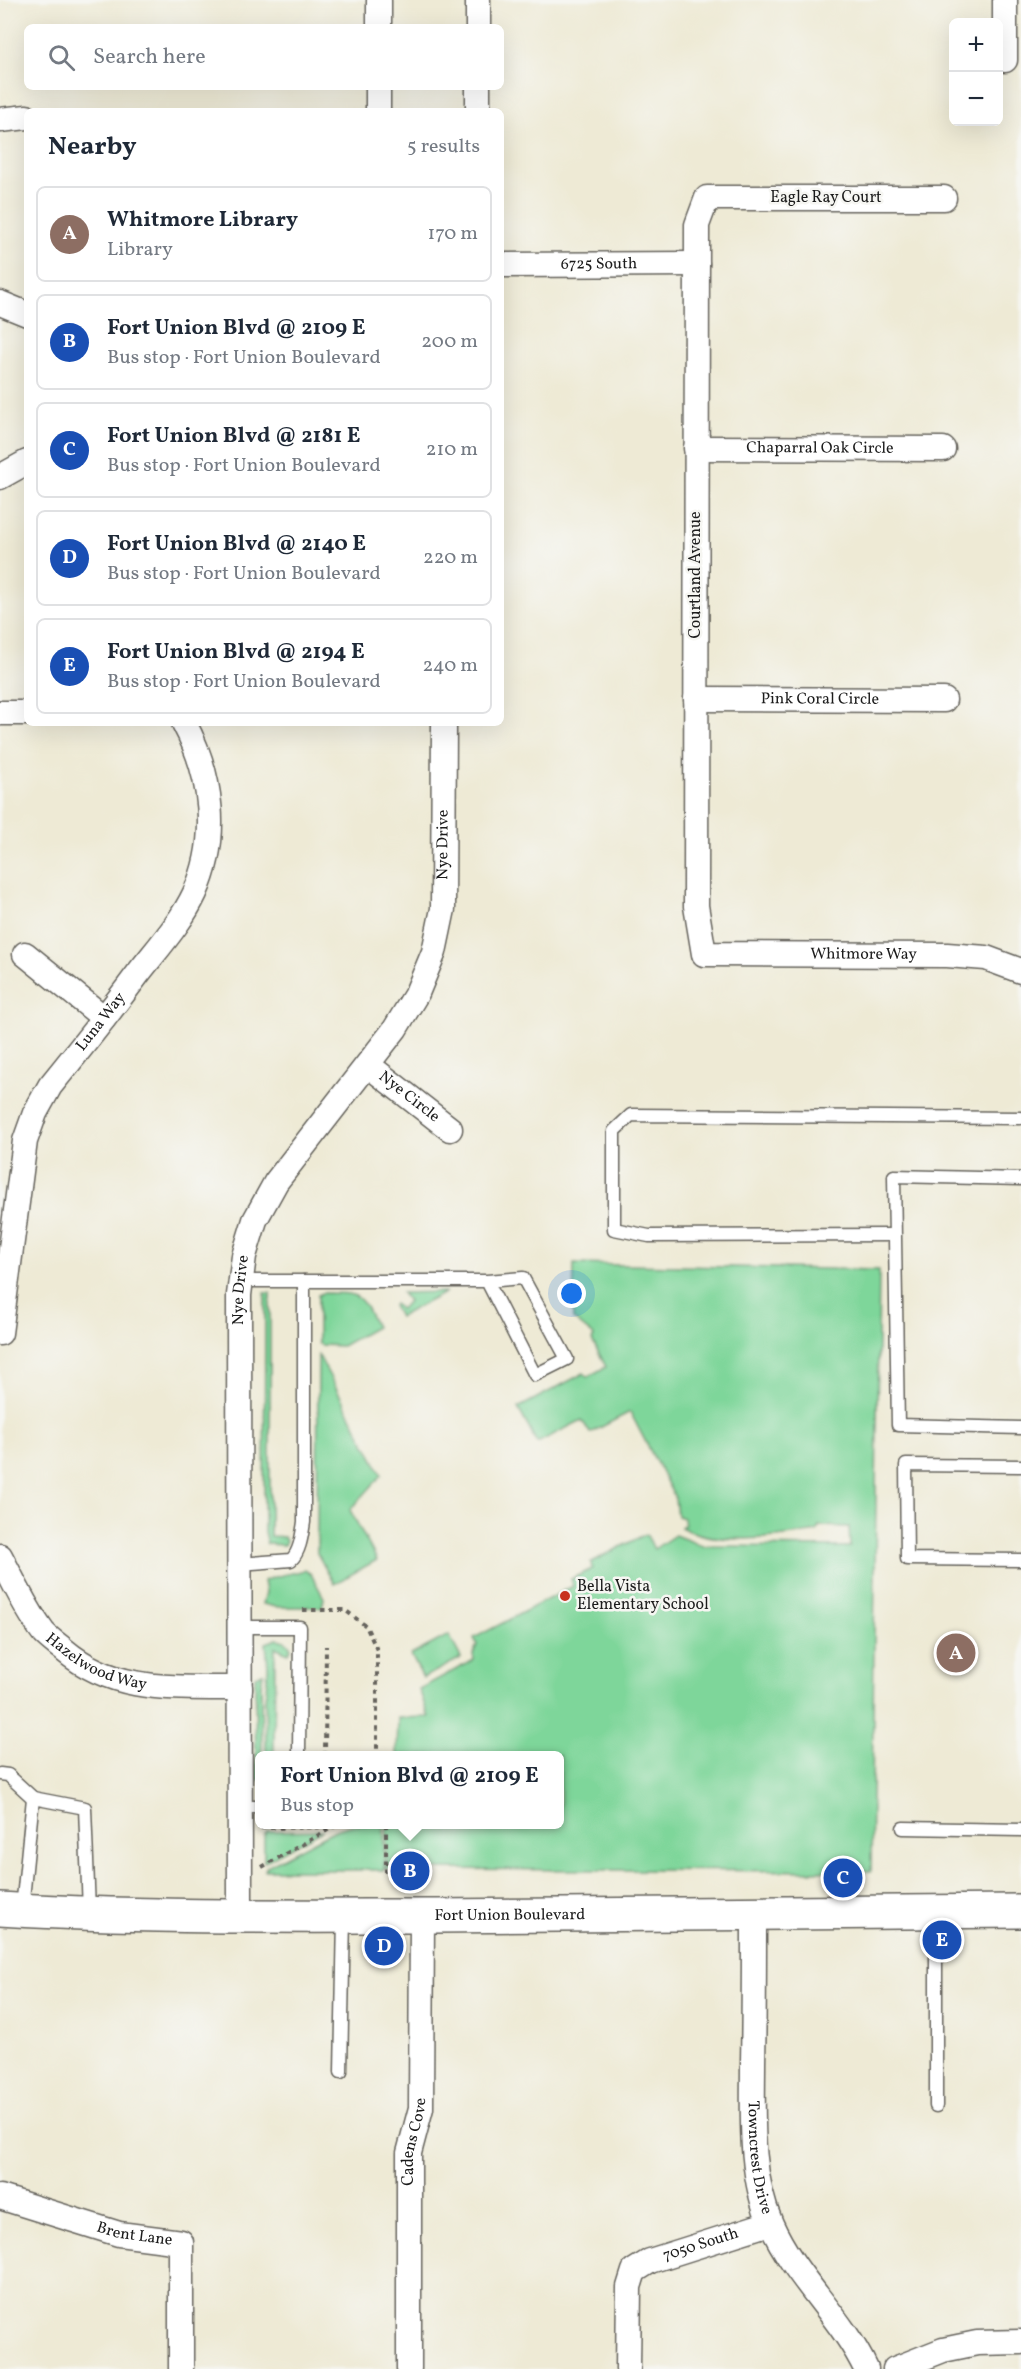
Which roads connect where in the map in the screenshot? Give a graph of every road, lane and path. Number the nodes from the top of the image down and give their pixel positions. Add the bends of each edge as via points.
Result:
1 (379, 0) edge
2 (478, 0) edge
3 (1005, 0) edge
4 (379, 24) edge
5 (478, 24) edge
6 (1005, 60) dead end
7 (378, 90) edge
8 (478, 90) edge
9 (378, 108) edge
10 (478, 108) edge
11 (24, 117) edge
12 (0, 120) edge
13 (707, 198) joint
14 (944, 198) dead end
15 (504, 264) edge
16 (697, 264) junction
17 (0, 303) edge
18 (24, 313) edge
19 (696, 448) junction
20 (944, 449) dead end
21 (24, 464) edge
22 (0, 477) edge
23 (696, 699) junction
24 (944, 700) dead end
25 (0, 713) edge
26 (24, 713) edge
27 (186, 726) edge
28 (444, 726) edge
29 (25, 954) dead end
30 (704, 954) joint
31 (1021, 971) edge
32 (104, 1018) junction
33 (368, 1065) junction
34 (1021, 1118) edge
35 (450, 1129) dead end
36 (10, 1174) edge
37 (1021, 1179) edge
38 (894, 1235) junction
39 (240, 1281) junction
40 (304, 1281) junction
41 (487, 1281) junction
42 (0, 1333) edge
43 (1021, 1428) edge
44 (1021, 1466) edge
45 (0, 1556) edge
46 (1021, 1560) edge
47 (239, 1564) junction
48 (293, 1611) dead end
49 (239, 1627) junction
50 (326, 1646) dead end
51 (240, 1688) junction
52 (299, 1751) edge
53 (325, 1751) edge
54 (377, 1751) edge
55 (0, 1774) edge
56 (33, 1798) junction
57 (250, 1807) edge
58 (903, 1828) dead end
59 (329, 1829) edge
60 (386, 1829) edge
61 (1021, 1830) edge
62 (262, 1867) dead end
63 (386, 1873) dead end
64 (11, 1910) edge
65 (1021, 1911) edge
66 (936, 1912) junction
67 (89, 1914) junction
68 (754, 1915) junction
69 (240, 1916) junction
70 (344, 1916) junction
71 (422, 1916) junction
72 (340, 2072) dead end
73 (936, 2106) dead end
74 (0, 2197) edge
75 (770, 2223) junction
76 (1021, 2342) edge
77 (182, 2369) edge
78 (409, 2369) edge
79 (628, 2369) edge
80 (866, 2369) edge
81 (895, 2369) edge

1 - 4 street
2 - 5 street
3 - 6 street
7 - 9 street
8 - 10 street
11 - 12 street
13 - 14 street, Eagle Ray Court
13 - 16 street, Courtland Avenue via 697,225
15 - 16 street, 6725 South
16 - 19 street, Courtland Avenue
17 - 18 street
19 - 20 street, Chaparral Oak Circle
19 - 23 street, Courtland Avenue
21 - 22 street
23 - 24 street, Pink Coral Circle
23 - 30 street, Courtland Avenue via 696,906
25 - 26 street
27 - 32 street, Luna Way via 207,784 211,823 206,860 195,893 177,923
28 - 33 street, Nye Drive via 444,889 434,952 417,993
29 - 32 street
30 - 31 street, Whitmore Way via 947,955 986,958
32 - 36 street, Luna Way via 50,1086
33 - 35 street, Nye Circle
33 - 39 street, Nye Drive via 276,1182 255,1220
34 - 38 lane via 631,1115 614,1131 614,1228 649,1236
36 - 42 street, Luna Way
37 - 38 lane via 894,1176
38 - 43 lane via 898,1425
39 - 40 lane
39 - 47 street, Nye Drive
40 - 41 lane
40 - 47 lane via 302,1535 291,1560
41 - 41 lane via 535,1376 567,1359 523,1278
44 - 46 lane via 906,1465 907,1559
45 - 51 street, Hazelwood Way via 45,1634 76,1660 115,1680 159,1687
47 - 49 street, Nye Drive
48 - 54 path via 345,1610 366,1626 377,1650
49 - 51 street, Nye Drive
49 - 52 lane via 300,1627
50 - 53 path
51 - 57 street, Nye Drive
55 - 56 lane via 8,1775
56 - 64 lane
56 - 67 lane via 85,1808
57 - 69 street, Nye Drive
58 - 61 lane
59 - 62 path
60 - 63 path
64 - 67 main road, Fort Union Boulevard
65 - 66 main road, Fort Union Boulevard
66 - 68 main road, Fort Union Boulevard
66 - 73 lane
67 - 69 main road, Fort Union Boulevard
68 - 71 main road, Fort Union Boulevard
68 - 75 street, Towncrest Drive via 754,2148 759,2187
69 - 70 main road, Fort Union Boulevard
70 - 71 main road, Fort Union Boulevard
70 - 72 lane
71 - 78 street, Cadens Cove via 421,2108 410,2152
74 - 77 street, Brent Lane via 119,2234 181,2242
75 - 79 street, 7050 South via 650,2261 634,2271 629,2287
75 - 80 street, Towncrest Drive via 789,2260 837,2321
76 - 81 street via 977,2343 943,2350

